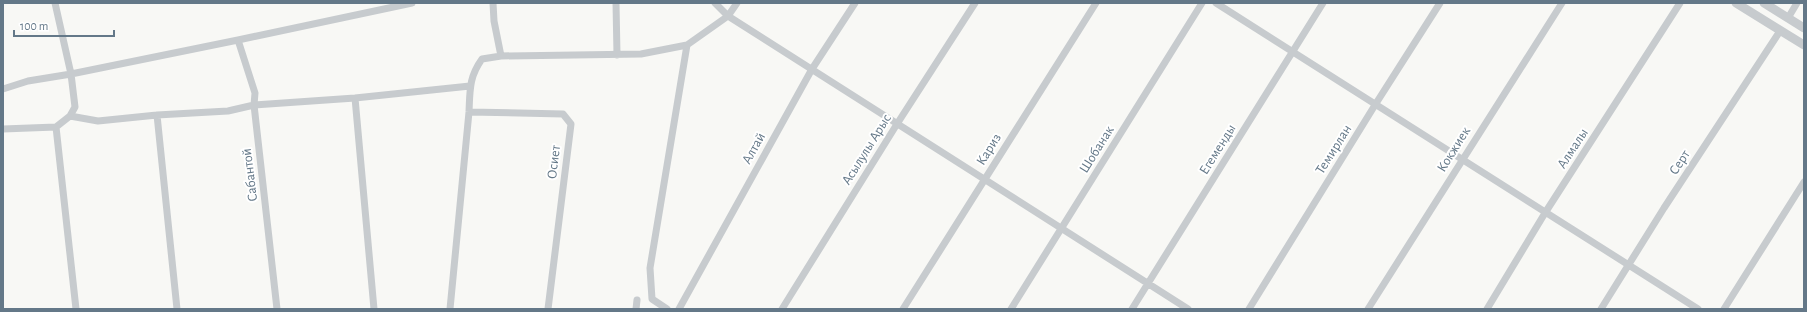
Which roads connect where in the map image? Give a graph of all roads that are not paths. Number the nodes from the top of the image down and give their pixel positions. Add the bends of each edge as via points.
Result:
1 (55, 3) edge
2 (412, 3) edge
3 (493, 3) edge
4 (616, 3) edge
5 (715, 3) edge
6 (737, 3) edge
7 (855, 3) edge
8 (975, 3) edge
9 (1096, 3) edge
10 (1202, 3) edge
11 (1216, 3) edge
12 (1323, 3) edge
13 (1440, 3) edge
14 (1562, 3) edge
15 (1680, 3) edge
16 (1736, 3) edge
17 (1764, 3) edge
18 (1797, 3) edge
19 (728, 16) junction
20 (1788, 18) junction
21 (1804, 28) edge
22 (1780, 31) junction
23 (238, 40) junction
24 (687, 45) junction
25 (1804, 45) edge
26 (1294, 52) junction
27 (617, 55) junction
28 (501, 56) junction
29 (812, 69) junction
30 (71, 74) junction
31 (470, 86) junction
32 (3, 89) edge
33 (355, 98) junction
34 (254, 105) junction
35 (1375, 105) junction
36 (469, 112) junction
37 (157, 115) junction
38 (70, 116) junction
39 (897, 124) junction
40 (56, 127) junction
41 (3, 129) edge
42 (1461, 160) junction
43 (984, 180) junction
44 (1804, 182) edge
45 (1545, 213) junction
46 (1061, 229) junction
47 (1628, 265) junction
48 (1148, 284) junction
49 (637, 300) dead end
50 (76, 309) edge
51 (177, 309) edge
52 (277, 309) edge
53 (374, 309) edge
54 (450, 309) edge
55 (548, 309) edge
56 (636, 309) edge
57 (667, 309) edge
58 (679, 309) edge
59 (782, 309) edge
60 (903, 309) edge
61 (1011, 309) edge
62 (1132, 309) edge
63 (1188, 309) edge
64 (1249, 309) edge
65 (1368, 309) edge
66 (1486, 309) edge
67 (1601, 309) edge
68 (1698, 309) edge
69 (1724, 309) edge

1 - 30 street
2 - 23 street
3 - 28 street
4 - 27 street
5 - 19 street
6 - 19 street
7 - 29 street, Алтай
8 - 39 street, Асылулы Арыс
9 - 43 street, Кариз
10 - 46 street, Шобанак
11 - 26 street
12 - 26 street, Егеменды
13 - 35 street, Темирлан
14 - 42 street, Кокжиек
15 - 45 street, Алмалы
16 - 22 street
17 - 20 street
18 - 20 street
19 - 24 street
19 - 29 street
20 - 21 street
22 - 25 street
22 - 47 street, Серт
23 - 30 street
23 - 34 street, Сабантой via 255,94
24 - 27 street via 641,54
24 - 57 street via 650,268 652,299
26 - 35 street
26 - 48 street, Егеменды
27 - 28 street
28 - 31 street via 482,59 474,70
29 - 39 street
29 - 58 street, Алтай
30 - 32 street via 28,81
30 - 38 street via 75,107
31 - 33 street
31 - 36 street
33 - 34 street
33 - 53 street
34 - 37 street via 228,111
34 - 52 street, Сабантой
35 - 42 street
35 - 64 street, Темирлан
36 - 54 street
36 - 55 street, Осиет via 563,114 571,124
37 - 38 street via 98,122
37 - 51 street
38 - 40 street
39 - 43 street
39 - 59 street, Асылулы Арыс
40 - 41 street
40 - 50 street
42 - 45 street
42 - 65 street, Кокжиек
43 - 46 street
43 - 60 street, Кариз
44 - 69 street
45 - 47 street
45 - 66 street, Алмалы
46 - 48 street
46 - 61 street, Шобанак
47 - 67 street, Серт
47 - 68 street
48 - 62 street, Егеменды
48 - 63 street
49 - 56 street

